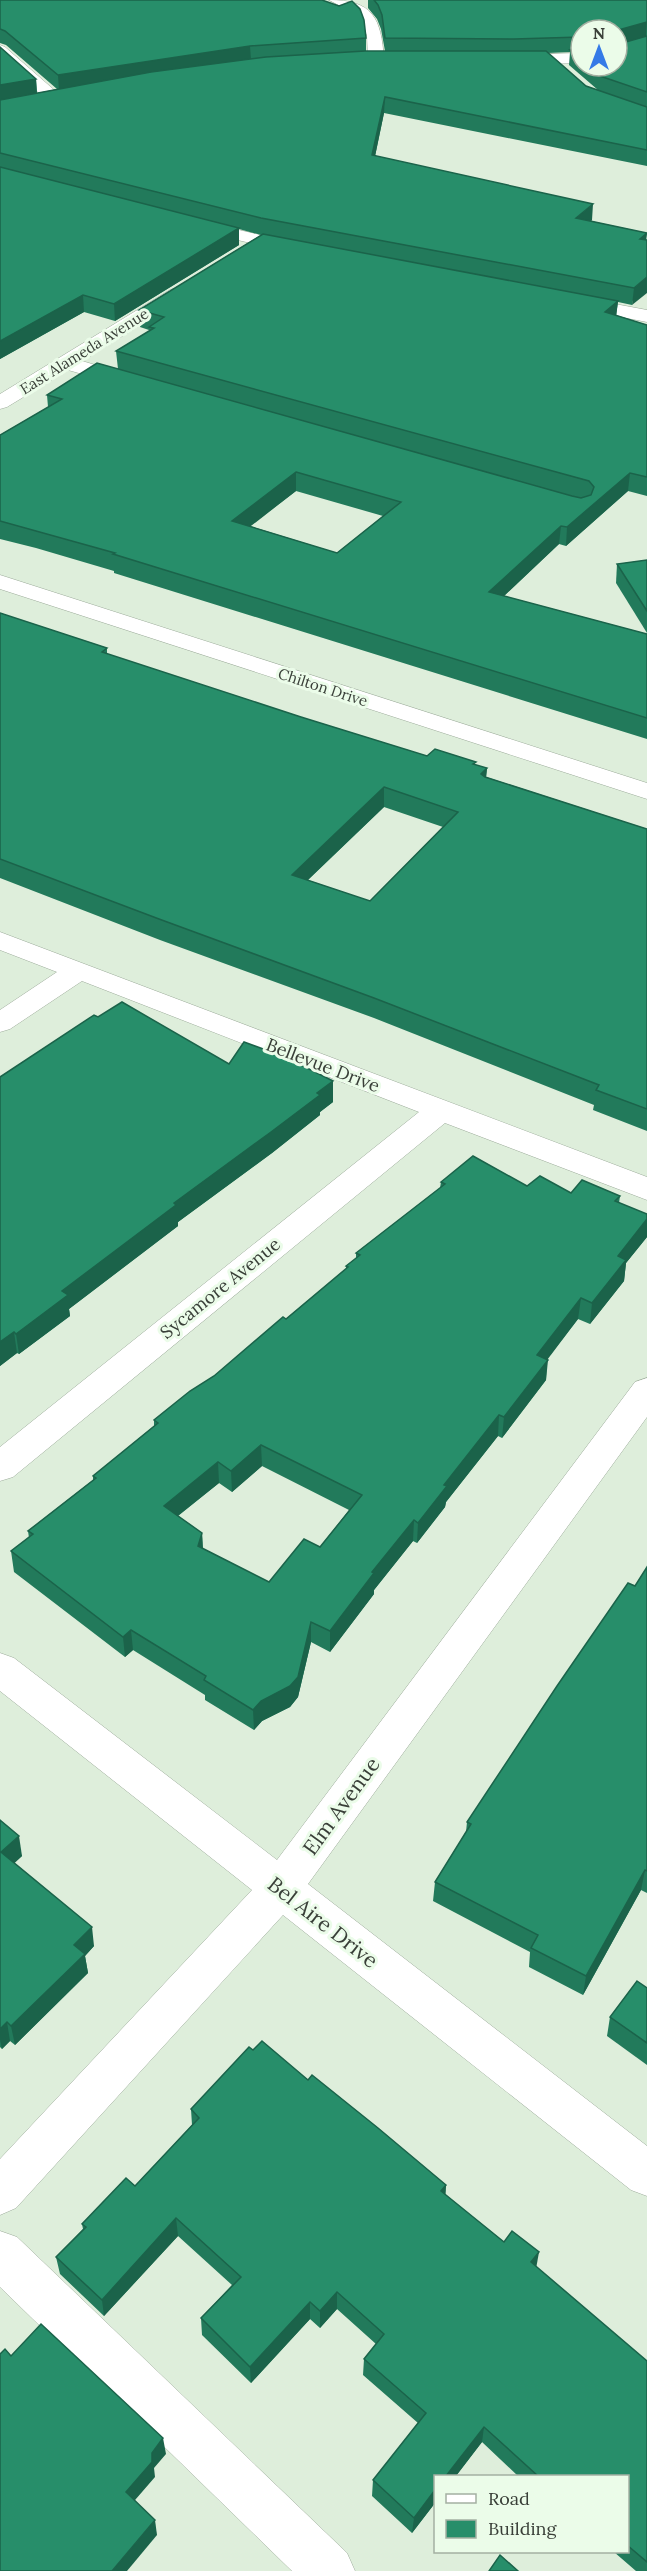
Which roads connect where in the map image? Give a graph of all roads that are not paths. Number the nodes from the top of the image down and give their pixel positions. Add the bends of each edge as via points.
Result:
1 (336, 0) edge
2 (0, 50) edge
3 (376, 59) edge
4 (569, 59) edge
5 (492, 60) edge
6 (550, 60) junction
7 (563, 74) edge
8 (33, 102) edge
9 (181, 221) edge
10 (260, 242) junction
11 (242, 253) edge
12 (319, 253) edge
13 (193, 284) edge
14 (553, 298) edge
15 (647, 316) edge
16 (66, 363) junction
17 (156, 388) edge
18 (0, 403) edge
19 (0, 582) edge
20 (647, 791) edge
21 (0, 940) edge
22 (78, 970) junction
23 (0, 1023) edge
24 (441, 1110) junction
25 (647, 1189) edge
26 (647, 1391) edge
27 (0, 1467) edge
28 (0, 1669) edge
29 (280, 1889) junction
30 (647, 2174) edge
31 (0, 2192) edge
32 (0, 2254) edge
33 (329, 2571) edge

1 - 3 street via 359,7 369,21
2 - 8 street via 60,98
4 - 6 street
5 - 6 street
6 - 7 street
9 - 10 street
10 - 11 street
10 - 12 street
13 - 16 street, East Alameda Avenue
14 - 15 street
16 - 17 street
16 - 18 street, East Alameda Avenue
19 - 20 street, Chilton Drive
21 - 22 street, Bellevue Drive
22 - 23 street
22 - 24 street, Bellevue Drive
24 - 25 street, Bellevue Drive
24 - 27 street, Sycamore Avenue
26 - 29 street, Elm Avenue
28 - 29 street, Bel Aire Drive
29 - 30 street, Bel Aire Drive
29 - 31 street, Elm Avenue
32 - 33 street

